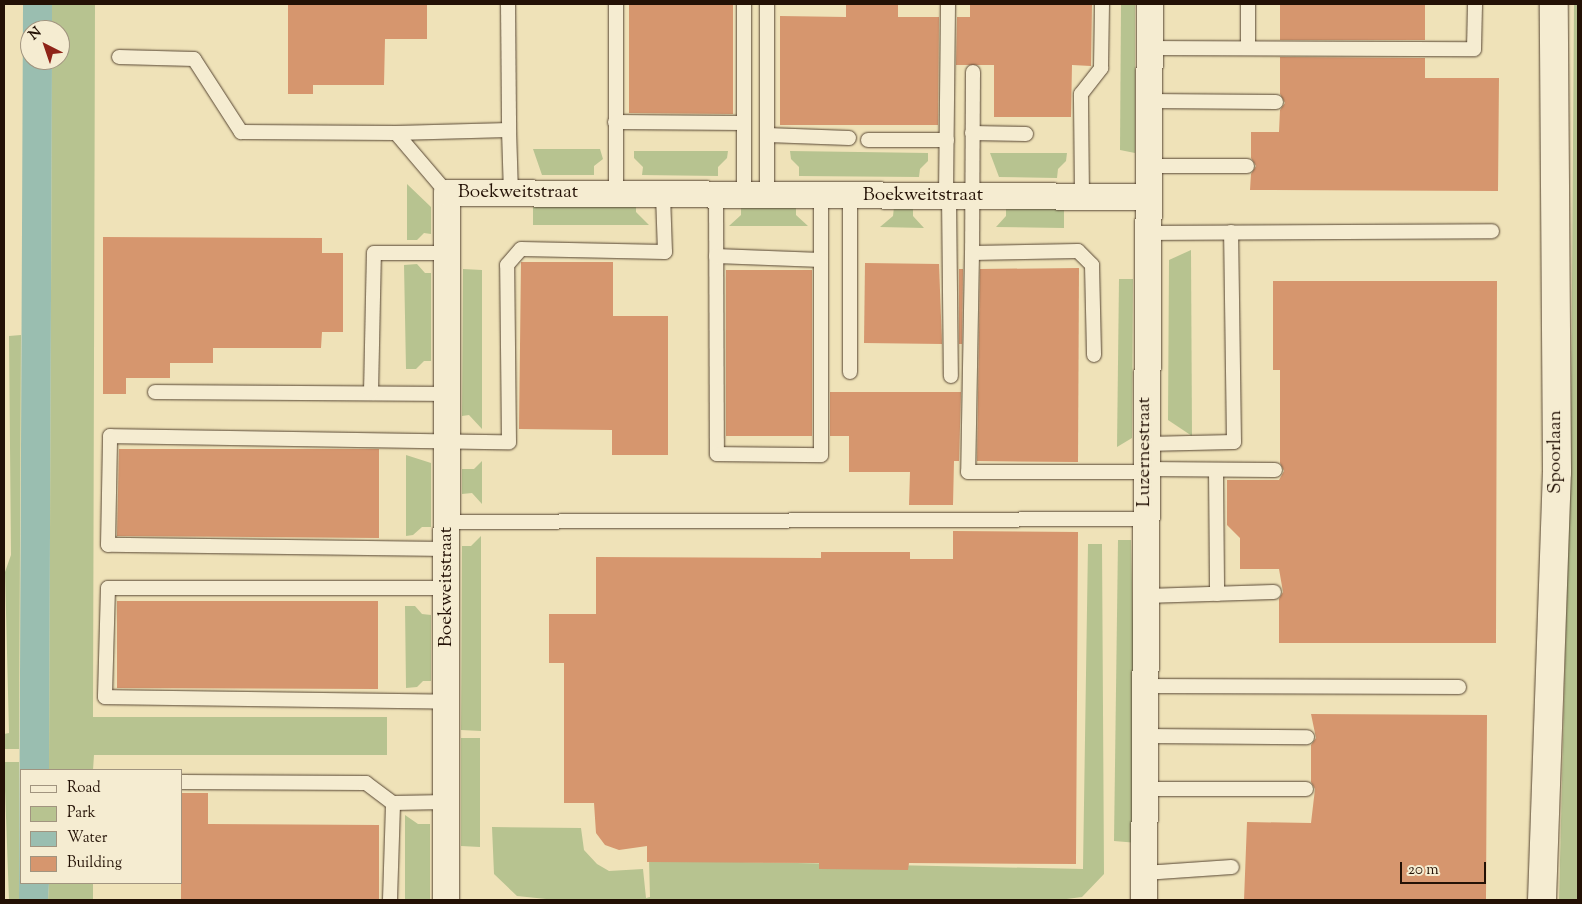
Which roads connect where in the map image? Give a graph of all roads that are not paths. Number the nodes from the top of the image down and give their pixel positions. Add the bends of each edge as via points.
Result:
1 (508, 4) edge
2 (616, 4) edge
3 (744, 4) edge
4 (767, 4) edge
5 (948, 4) edge
6 (1102, 4) edge
7 (1150, 4) edge
8 (1248, 4) edge
9 (1475, 4) edge
10 (1554, 4) edge
11 (1149, 48) junction
12 (1248, 48) junction
13 (119, 57) dead end
14 (974, 72) dead end
15 (1148, 101) junction
16 (1276, 102) dead end
17 (615, 122) junction
18 (744, 123) junction
19 (509, 130) junction
20 (396, 133) junction
21 (972, 133) junction
22 (1026, 134) dead end
23 (767, 135) junction
24 (849, 138) dead end
25 (868, 140) dead end
26 (947, 140) junction
27 (1147, 166) junction
28 (1247, 166) dead end
29 (447, 193) junction
30 (511, 193) junction
31 (616, 194) junction
32 (664, 194) junction
33 (716, 195) junction
34 (755, 195) junction
35 (821, 195) junction
36 (850, 195) junction
37 (956, 196) junction
38 (1082, 196) junction
39 (1146, 197) junction
40 (1492, 231) dead end
41 (1231, 232) junction
42 (1146, 233) junction
43 (447, 253) junction
44 (972, 253) junction
45 (716, 256) junction
46 (821, 260) junction
47 (1094, 355) dead end
48 (850, 372) dead end
49 (951, 376) dead end
50 (155, 392) dead end
51 (370, 393) junction
52 (447, 394) junction
53 (447, 442) junction
54 (1145, 462) junction
55 (1216, 470) junction
56 (1275, 470) dead end
57 (1145, 519) junction
58 (447, 522) junction
59 (447, 549) junction
60 (447, 588) junction
61 (1274, 592) dead end
62 (1217, 594) junction
63 (1145, 596) junction
64 (1145, 686) junction
65 (1460, 687) dead end
66 (447, 702) junction
67 (1145, 736) junction
68 (1307, 737) dead end
69 (182, 782) edge
70 (1144, 789) junction
71 (1306, 789) dead end
72 (447, 802) junction
73 (393, 803) junction
74 (1232, 867) dead end
75 (1144, 873) junction
76 (390, 900) edge
77 (446, 900) edge
78 (1144, 900) edge
79 (1542, 900) edge

1 - 19 lane
2 - 17 lane
3 - 18 lane
4 - 23 lane
5 - 26 lane
6 - 38 lane via 1101,68 1081,94
7 - 11 street, Luzernestraat
8 - 12 lane
9 - 12 lane via 1474,48
10 - 79 main road, Spoorlaan via 1557,472
11 - 12 lane
11 - 15 street, Luzernestraat
13 - 20 lane via 194,59 241,132
14 - 21 lane
15 - 16 lane
15 - 27 street, Luzernestraat
17 - 18 lane
17 - 31 lane
18 - 34 lane
19 - 20 lane
19 - 30 lane
20 - 29 lane
21 - 22 lane
21 - 37 lane
23 - 24 lane
23 - 34 lane
25 - 26 lane
26 - 37 lane
27 - 28 lane
27 - 39 street, Luzernestraat
29 - 30 street, Boekweitstraat
29 - 43 street, Boekweitstraat
30 - 31 street, Boekweitstraat
31 - 32 street, Boekweitstraat
32 - 33 street, Boekweitstraat
32 - 53 lane via 665,252 521,249 516,254 507,265 509,442
33 - 34 street, Boekweitstraat
33 - 45 lane
34 - 35 street, Boekweitstraat
35 - 36 street, Boekweitstraat
35 - 46 lane
36 - 37 street, Boekweitstraat
36 - 48 lane
37 - 38 street, Boekweitstraat
37 - 44 lane
37 - 49 lane
38 - 39 street, Boekweitstraat
39 - 42 street, Luzernestraat
40 - 41 lane
41 - 42 lane
41 - 54 lane via 1234,442
42 - 54 street, Luzernestraat
43 - 51 lane via 374,253
43 - 52 street, Boekweitstraat
44 - 47 lane via 1078,251 1092,265
44 - 54 lane via 968,472
45 - 46 lane
45 - 46 lane via 717,454 821,455
50 - 51 lane
51 - 52 lane
52 - 53 street, Boekweitstraat
53 - 58 street, Boekweitstraat
53 - 59 lane via 110,436 108,545
54 - 55 lane
54 - 57 street, Luzernestraat
55 - 56 lane
55 - 62 lane
57 - 58 lane
57 - 63 street, Luzernestraat
58 - 59 street, Boekweitstraat
59 - 60 street, Boekweitstraat
60 - 66 street, Boekweitstraat
60 - 66 lane via 108,588 105,697
61 - 62 lane
62 - 63 lane
63 - 64 street, Luzernestraat
64 - 65 lane
64 - 67 street, Luzernestraat
66 - 72 street, Boekweitstraat
67 - 68 lane
67 - 70 street, Luzernestraat
69 - 73 lane via 366,783
70 - 71 lane
70 - 75 street, Luzernestraat
72 - 73 lane
72 - 77 street, Boekweitstraat
73 - 76 lane
74 - 75 lane
75 - 78 street, Luzernestraat

